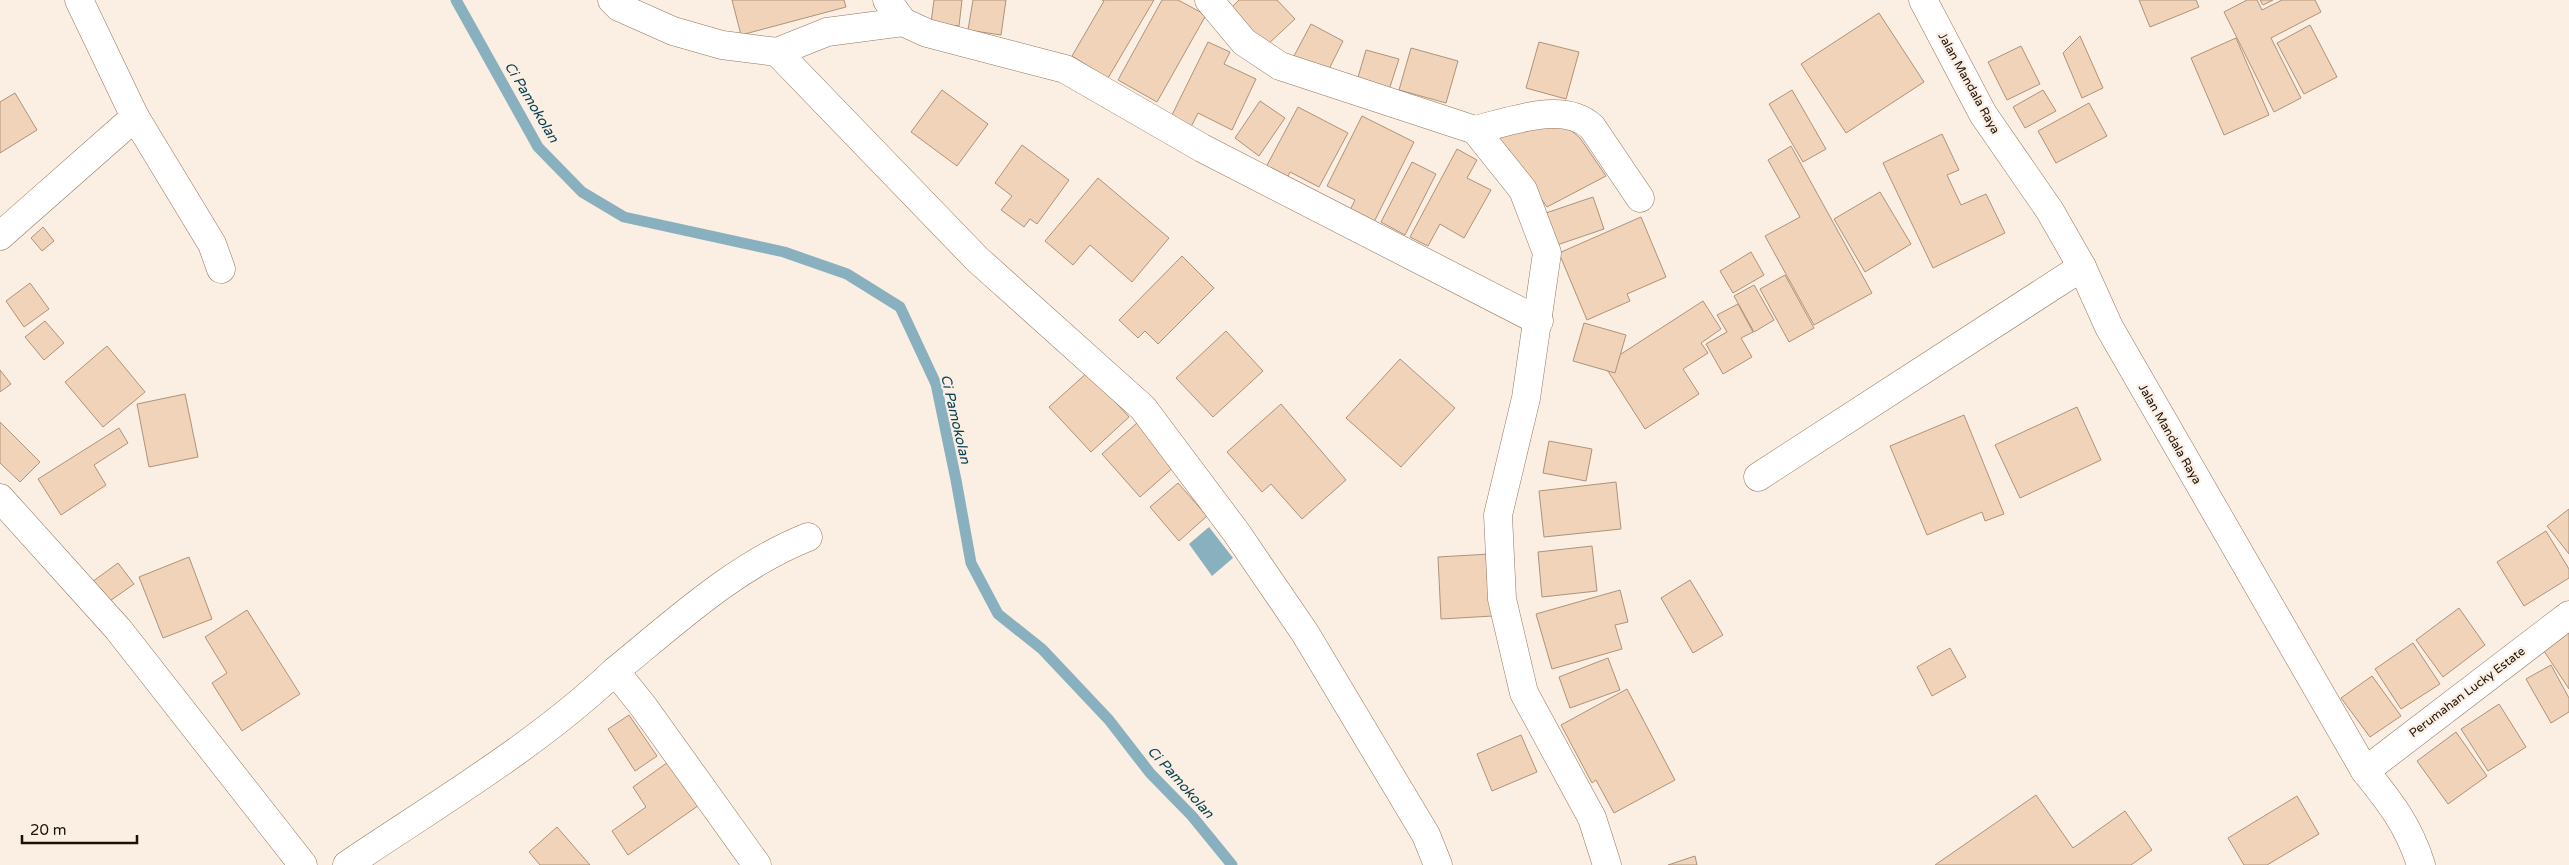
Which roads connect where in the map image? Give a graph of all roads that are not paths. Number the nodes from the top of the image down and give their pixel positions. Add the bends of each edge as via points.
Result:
1 (79, 0) edge
2 (612, 0) edge
3 (887, 0) edge
4 (1209, 0) edge
5 (1923, 0) edge
6 (903, 22) junction
7 (777, 52) junction
8 (135, 118) junction
9 (1475, 130) junction
10 (1640, 198) dead end
11 (0, 236) edge
12 (2082, 267) junction
13 (221, 269) dead end
14 (1539, 321) junction
15 (1758, 478) dead end
16 (0, 498) edge
17 (808, 537) dead end
18 (2569, 615) edge
19 (615, 671) junction
20 (2365, 771) junction
21 (303, 865) edge
22 (347, 865) edge
23 (756, 865) edge
24 (1438, 865) edge
25 (1607, 865) edge
26 (2421, 865) edge

1 - 8 street
2 - 7 street via 619,7 673,32 722,45
3 - 6 street
4 - 9 street via 1244,42 1280,66
5 - 12 street, Jalan Mandala Raya via 1983,114 2050,211
6 - 7 street via 827,32
6 - 14 street via 927,33 1065,69 1202,148
7 - 24 street via 977,259 1143,408 1236,532 1305,633 1426,835
8 - 11 street
8 - 13 street via 212,244
9 - 10 street via 1540,114 1582,117 1592,126
9 - 14 street via 1523,190 1547,254
12 - 15 street
12 - 20 street, Jalan Mandala Raya via 2109,327
14 - 25 street via 1526,398 1498,515 1502,599 1524,693 1592,818
16 - 21 street via 118,629
17 - 19 street via 782,547 730,579
18 - 20 street, Perumahan Lucky Estate
19 - 22 street via 584,700 525,744
19 - 23 street
20 - 26 street, Jalan Mandala Raya via 2399,814

